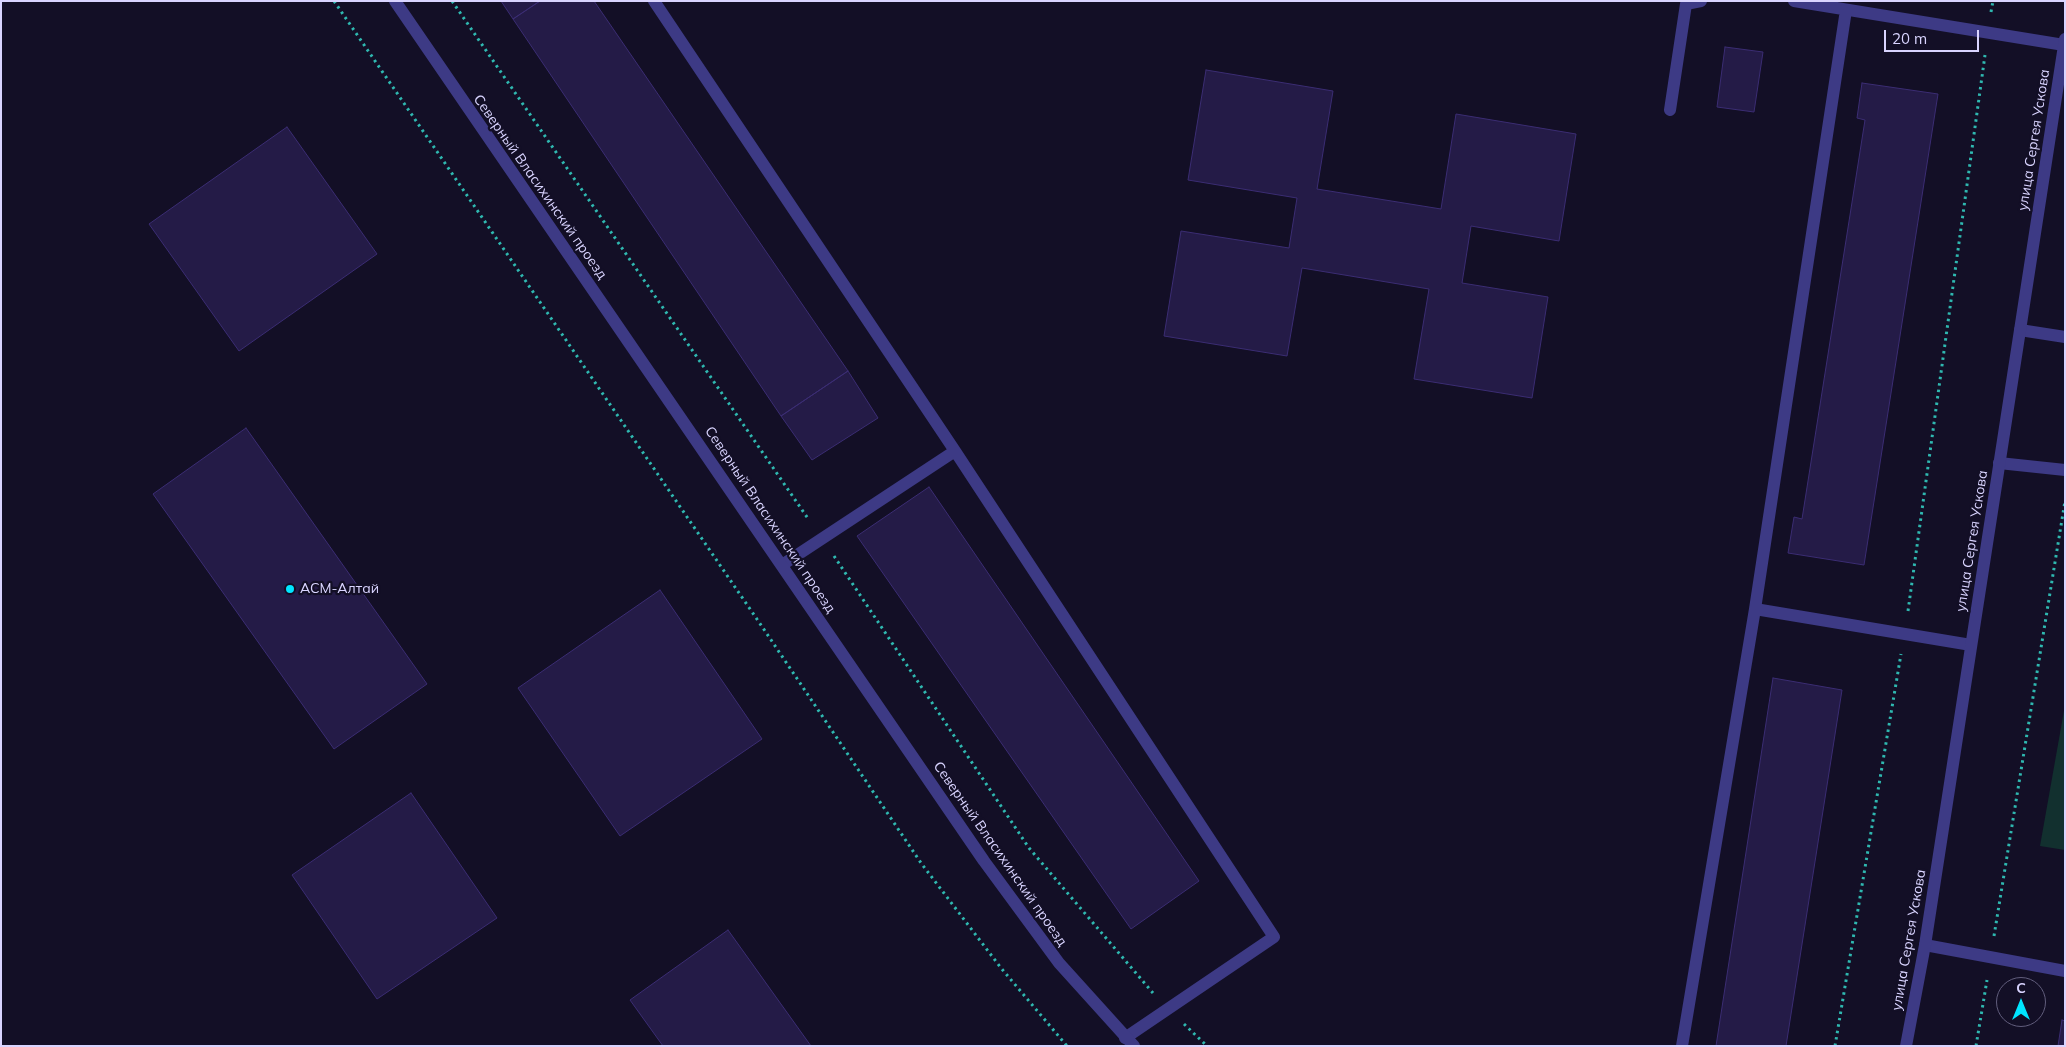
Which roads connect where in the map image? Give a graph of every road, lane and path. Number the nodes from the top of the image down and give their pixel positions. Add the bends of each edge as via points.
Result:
1 (334, 1) edge
2 (395, 1) edge
3 (452, 1) edge
4 (654, 1) edge
5 (1701, 1) edge
6 (1794, 1) edge
7 (1993, 1) edge
8 (1846, 10) junction
9 (1988, 32) junction
10 (2064, 42) edge
11 (1670, 110) dead end
12 (2020, 330) junction
13 (2065, 337) edge
14 (956, 450) junction
15 (1999, 463) junction
16 (2065, 470) edge
17 (2065, 501) edge
18 (822, 538) junction
19 (782, 565) junction
20 (1755, 609) junction
21 (1904, 634) junction
22 (1971, 645) junction
23 (1925, 945) junction
24 (1990, 957) junction
25 (2065, 971) edge
26 (1167, 1008) junction
27 (1129, 1042) edge
28 (1067, 1046) edge
29 (1207, 1046) edge
30 (1682, 1046) edge
31 (1835, 1046) edge
32 (1906, 1046) edge
33 (1976, 1046) edge

1 - 28 path via 921,863 1001,968
2 - 19 street, Северный Власихинский проезд
3 - 18 path
4 - 14 street
5 - 11 street via 1686,4
6 - 8 street
7 - 9 path
8 - 9 street
8 - 20 street
9 - 10 street
9 - 21 path
10 - 12 street, улица Сергея Ускова
12 - 13 street
12 - 15 street, улица Сергея Ускова
14 - 18 street
14 - 26 street via 1274,937
15 - 16 street
15 - 22 street, улица Сергея Ускова
17 - 24 path
18 - 19 street
18 - 26 path via 1030,848
19 - 27 street, Северный Власихинский проезд via 984,861 1059,963
20 - 21 street
20 - 30 street
21 - 22 street
21 - 31 path
22 - 23 street, улица Сергея Ускова
23 - 24 street
23 - 32 street, улица Сергея Ускова
24 - 25 street
24 - 33 path
26 - 27 street
26 - 29 path

